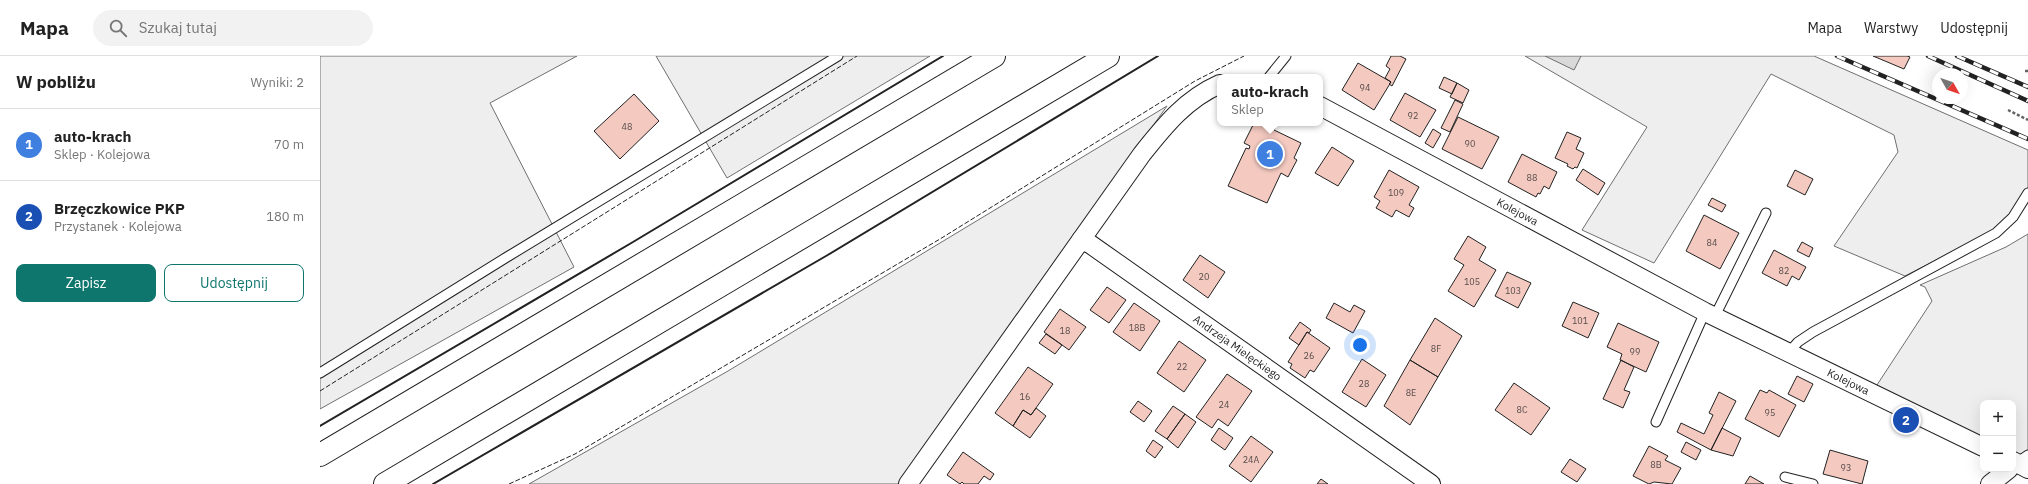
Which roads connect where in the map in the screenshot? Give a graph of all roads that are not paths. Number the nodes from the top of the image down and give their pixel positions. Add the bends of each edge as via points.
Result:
1 (838, 56) edge
2 (994, 56) edge
3 (1108, 56) edge
4 (1286, 56) edge
5 (1271, 74) edge
6 (1217, 85) edge
7 (1323, 108) edge
8 (2028, 193) edge
9 (1766, 213) dead end
10 (1081, 240) junction
11 (1710, 314) junction
12 (1789, 352) junction
13 (320, 373) edge
14 (1656, 422) dead end
15 (1980, 446) edge
16 (320, 455) edge
17 (2018, 464) edge
18 (1785, 476) dead end
19 (385, 484) edge
20 (908, 484) edge
21 (1431, 484) edge
22 (1813, 484) edge
23 (1990, 484) edge

1 - 13 lane
2 - 16 highway
3 - 19 highway
4 - 5 lane
6 - 10 street via 1202,92 1170,120 1142,154
7 - 11 street, Kolejowa
8 - 12 lane via 2013,217 1996,233 1813,332
9 - 11 lane
10 - 20 street
10 - 21 street, Andrzeja Mielęckiego
11 - 12 street, Kolejowa
11 - 14 lane
12 - 15 street, Kolejowa
17 - 23 street
18 - 22 lane

